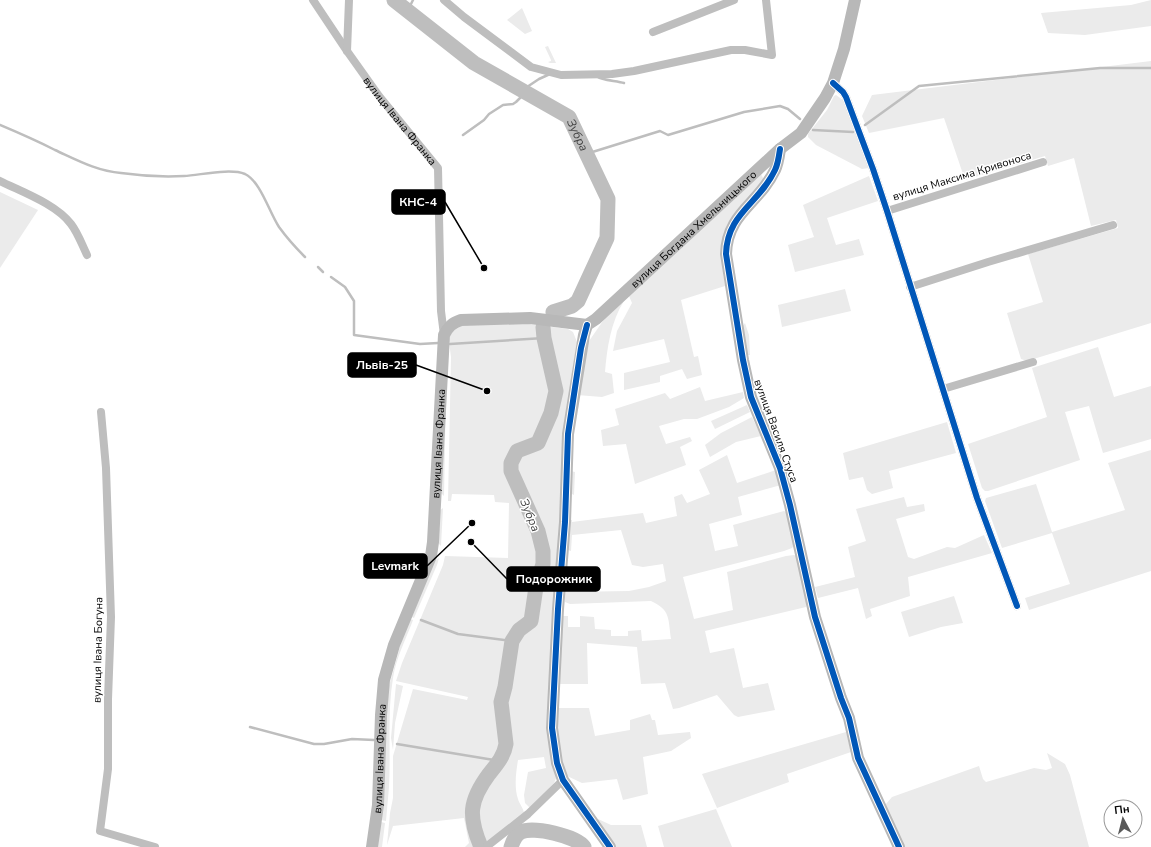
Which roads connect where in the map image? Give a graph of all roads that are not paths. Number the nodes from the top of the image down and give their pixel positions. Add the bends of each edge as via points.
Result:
1 (312, 0) edge
2 (349, 0) edge
3 (444, 0) edge
4 (734, 0) edge
5 (766, 0) edge
6 (855, 0) edge
7 (653, 32) dead end
8 (347, 52) junction
9 (833, 83) junction
10 (780, 149) junction
11 (1043, 162) dead end
12 (0, 182) edge
13 (887, 211) junction
14 (1113, 224) dead end
15 (87, 255) dead end
16 (910, 287) junction
17 (587, 326) junction
18 (444, 335) junction
19 (1033, 362) dead end
20 (944, 389) junction
21 (101, 412) dead end
22 (1017, 606) dead end
23 (563, 780) junction
24 (488, 846) edge
25 (155, 847) edge
26 (372, 847) edge
27 (610, 847) edge
28 (899, 847) edge

1 - 8 street, вулиця Івана Франка
2 - 8 street
3 - 5 street via 531,67 561,75 634,71 731,50 772,55
4 - 7 street
6 - 9 street, вулиця Богдана Хмельницького
8 - 18 street, вулиця Івана Франка via 438,168 441,311
9 - 10 street, вулиця Богдана Хмельницького via 801,133
9 - 13 street via 846,97
10 - 17 street, вулиця Богдана Хмельницького
10 - 28 street, вулиця Василя Стуса via 775,170 736,220 728,235 727,262 741,353 750,398 780,468 815,617 849,718 858,758
11 - 13 street, вулиця Максима Кривоноса
12 - 15 street via 57,211 71,224
13 - 16 street
14 - 16 street
16 - 20 street
17 - 18 street via 538,319 461,320 447,328
17 - 23 street via 568,434 566,522 552,713 556,756
18 - 26 street, вулиця Івана Франка via 433,542 431,556 394,645 384,680 378,805
19 - 20 street
20 - 22 street via 978,498
21 - 25 street, вулиця Івана Богуна via 106,468 111,617 108,769 100,831
23 - 24 street via 528,814
23 - 27 street

